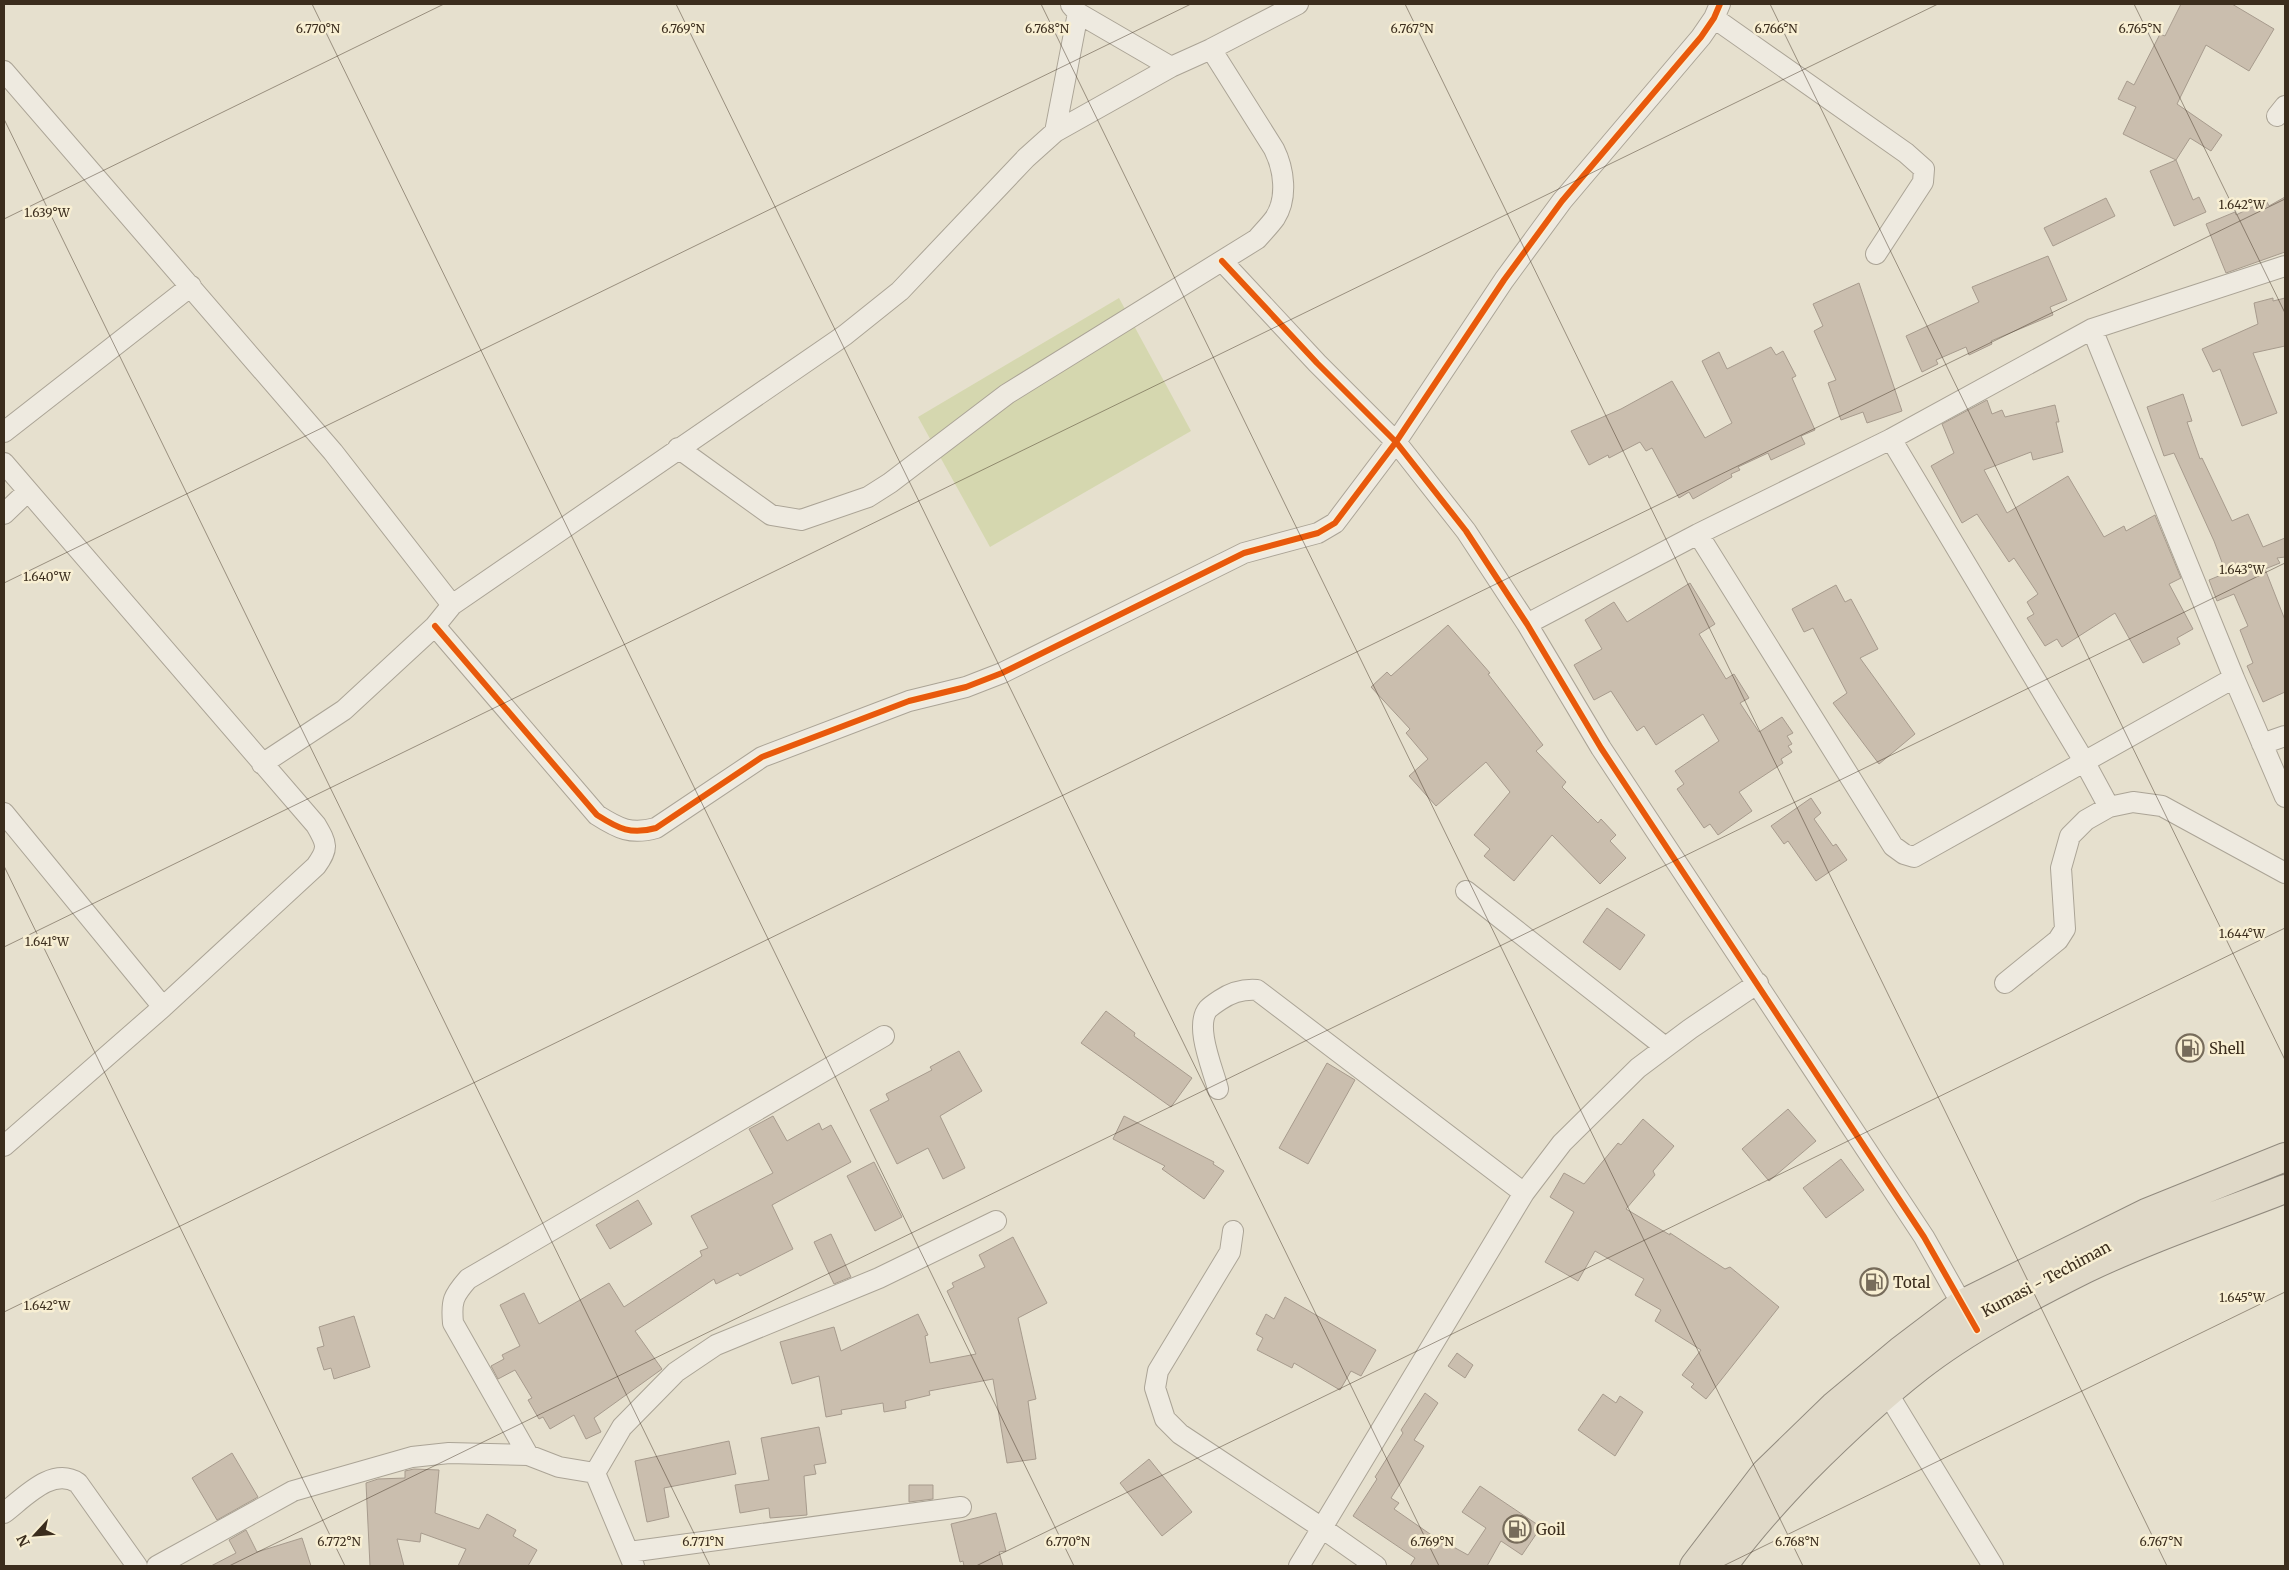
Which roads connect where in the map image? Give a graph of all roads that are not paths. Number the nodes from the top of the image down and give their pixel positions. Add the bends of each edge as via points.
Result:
1 (1298, 4) edge
2 (1074, 8) edge
3 (1717, 11) edge
4 (1211, 49) junction
5 (1171, 66) junction
6 (4, 71) edge
7 (1055, 132) junction
8 (1876, 254) dead end
9 (1222, 261) junction
10 (2285, 266) edge
11 (191, 286) junction
12 (2092, 329) junction
13 (4, 432) edge
14 (1891, 439) junction
15 (1396, 442) junction
16 (678, 448) junction
17 (4, 464) edge
18 (27, 492) junction
19 (4, 514) edge
20 (1698, 534) junction
21 (452, 605) junction
22 (1527, 624) junction
23 (435, 626) junction
24 (2234, 678) junction
25 (2285, 736) edge
26 (2262, 744) junction
27 (2084, 761) junction
28 (262, 764) junction
29 (2285, 797) edge
30 (2109, 807) junction
31 (4, 813) edge
32 (2285, 873) edge
33 (1466, 891) dead end
34 (1758, 983) junction
35 (2005, 983) dead end
36 (163, 1008) junction
37 (884, 1036) dead end
38 (1666, 1047) junction
39 (1218, 1089) dead end
40 (4, 1145) edge
41 (2285, 1157) edge
42 (2285, 1189) edge
43 (1524, 1193) junction
44 (996, 1221) dead end
45 (1233, 1231) dead end
46 (1962, 1304) junction
47 (1977, 1330) junction
48 (1888, 1394) junction
49 (528, 1455) junction
50 (595, 1474) junction
51 (961, 1507) dead end
52 (4, 1513) edge
53 (1322, 1528) junction
54 (631, 1559) edge
55 (137, 1566) edge
56 (157, 1566) edge
57 (1298, 1566) edge
58 (1376, 1566) edge
59 (1694, 1566) edge
60 (1723, 1566) edge
61 (1993, 1566) edge

1 - 4 street
2 - 5 street
2 - 7 street
3 - 8 street via 1924,169 1923,182
3 - 15 street via 1701,37 1562,201 1504,280
4 - 5 street
4 - 9 street via 1274,149 1282,164 1283,181 1276,217 1257,239
5 - 7 street
6 - 11 street
7 - 16 street via 1026,158 900,292 846,335
9 - 15 street
9 - 16 street via 1007,394 890,483 868,496 801,520 771,515
10 - 12 street
11 - 13 street
11 - 21 street via 333,452
12 - 14 street
12 - 24 street
14 - 20 street
14 - 27 street
15 - 22 street via 1466,531
15 - 23 street via 1335,524 1318,533 1244,553 966,688 909,701 762,757 656,828 642,832 630,832 597,815
16 - 21 street
17 - 18 street
18 - 19 street
18 - 28 street
20 - 22 street
20 - 27 street via 1893,846 1904,854 1914,857
21 - 23 street
22 - 34 street via 1601,748
23 - 28 street via 344,710
24 - 26 street
24 - 27 street
25 - 26 street
26 - 29 street
27 - 30 street
28 - 36 street via 316,825 326,846 324,855
30 - 32 street via 2133,802 2162,806
30 - 35 street via 2086,820 2070,836 2061,868 2065,928 2058,940
31 - 36 street
33 - 38 street
34 - 38 street
34 - 46 street via 1924,1237
36 - 40 street
37 - 49 street via 468,1279 456,1293 451,1306 453,1323
38 - 43 street via 1638,1068 1562,1143
39 - 43 street via 1203,1026 1207,1010 1222,998 1244,989 1257,990
41 - 46 highway via 2146,1213
42 - 47 highway, Kumasi - Techiman via 2084,1270
43 - 53 street
44 - 50 street via 879,1278 716,1345 676,1372 622,1427
45 - 53 street via 1230,1252 1158,1371 1155,1388 1165,1419 1180,1434
46 - 47 street
46 - 59 highway via 1834,1406 1772,1466
47 - 48 highway, Kumasi - Techiman via 1919,1367
48 - 60 highway, Kumasi - Techiman via 1836,1438 1787,1489
48 - 61 street
49 - 50 street via 560,1467
49 - 56 street via 449,1453 412,1457 301,1488
50 - 54 street
51 - 54 street
52 - 55 street via 49,1479 71,1478 78,1483
53 - 57 street
53 - 58 street

